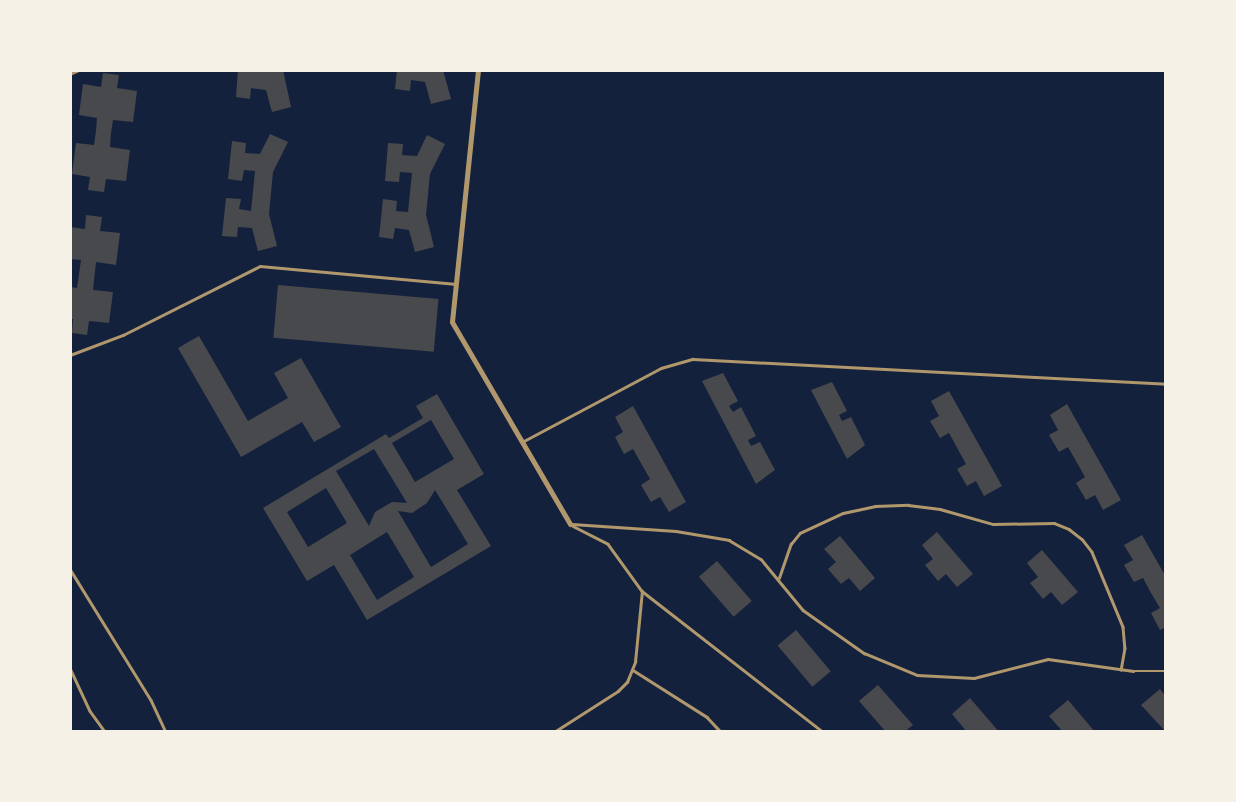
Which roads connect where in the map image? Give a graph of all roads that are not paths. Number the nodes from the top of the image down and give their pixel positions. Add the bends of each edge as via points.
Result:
1 (79, 70) edge
2 (478, 70) edge
3 (70, 74) edge
4 (456, 284) junction
5 (70, 355) edge
6 (1166, 384) edge
7 (522, 442) junction
8 (570, 524) junction
9 (70, 569) edge
10 (779, 578) junction
11 (642, 591) junction
12 (70, 668) edge
13 (633, 670) junction
14 (1121, 670) junction
15 (1166, 671) edge
16 (105, 732) edge
17 (166, 732) edge
18 (554, 732) edge
19 (721, 732) edge
20 (823, 732) edge

1 - 3 lane
2 - 4 street
4 - 5 lane via 260,266 123,335
4 - 7 street via 452,322
6 - 7 lane via 693,359 661,368
7 - 8 street
8 - 10 lane via 712,535 746,548
8 - 11 lane via 608,544
9 - 17 lane
10 - 14 lane via 803,610 864,653 917,675 974,678 1048,659
10 - 14 lane via 790,544 800,533 843,513 875,506 940,509 993,524 1054,523 1069,529 1092,552 1123,627
11 - 13 lane
11 - 20 lane
12 - 16 lane
13 - 18 lane via 618,691
13 - 19 lane
14 - 15 lane

